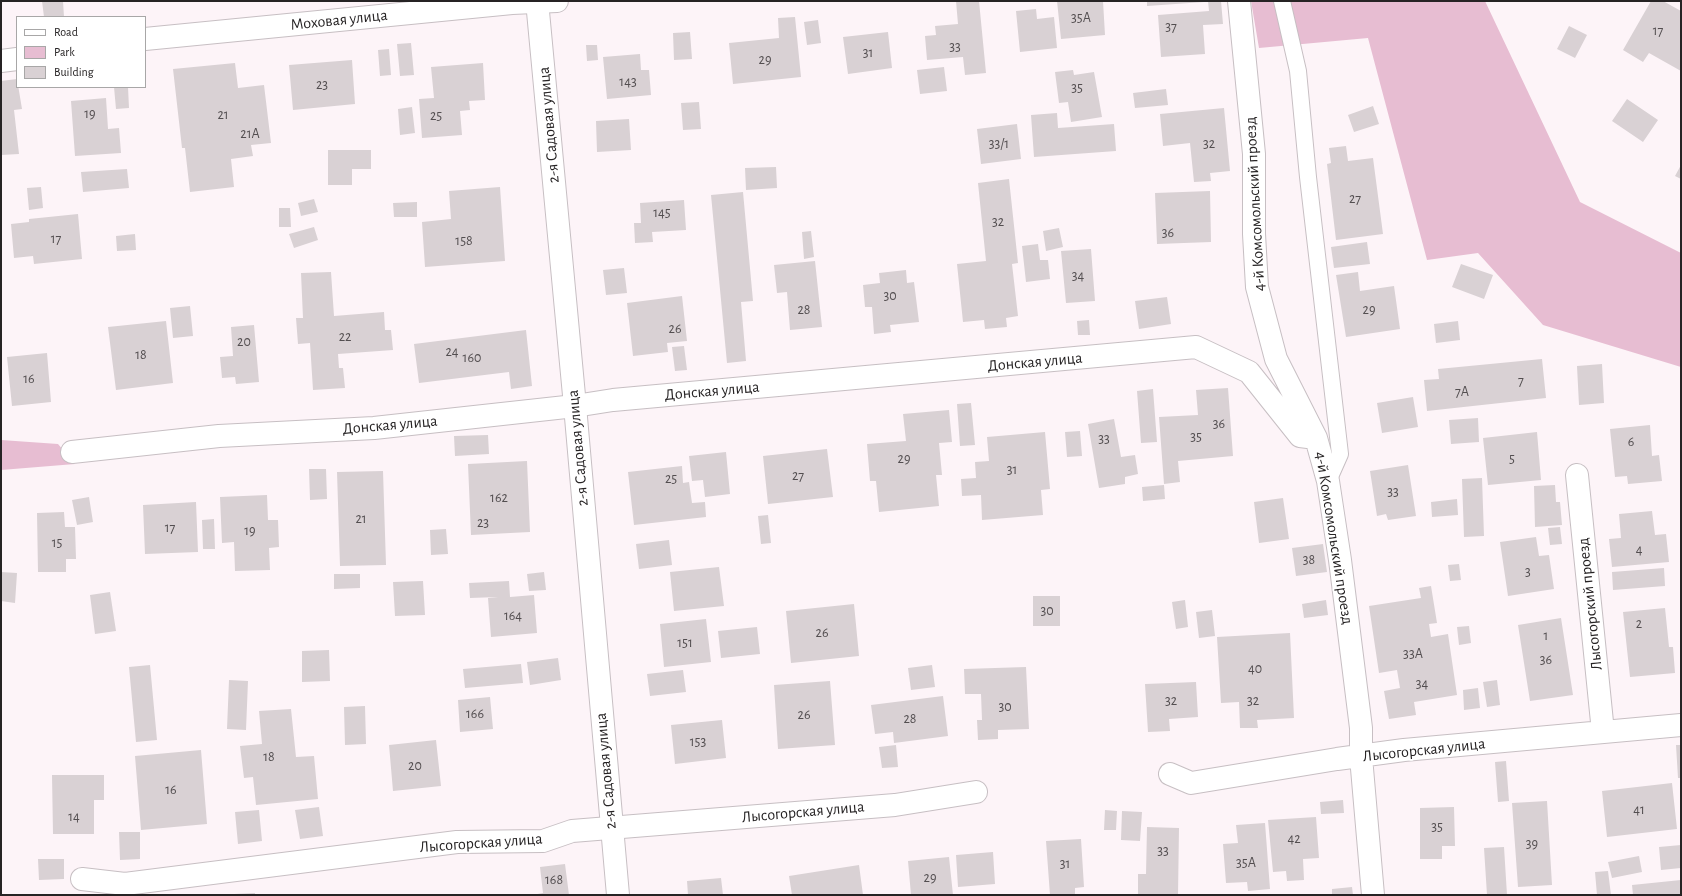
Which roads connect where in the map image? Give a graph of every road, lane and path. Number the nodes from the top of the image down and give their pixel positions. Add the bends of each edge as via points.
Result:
1 (544, 1) edge
2 (1239, 1) edge
3 (1282, 1) edge
4 (146, 39) edge
5 (16, 59) edge
6 (1, 61) edge
7 (575, 406) junction
8 (1316, 438) junction
9 (72, 452) dead end
10 (1577, 475) dead end
11 (1328, 482) junction
12 (1681, 725) edge
13 (1603, 732) junction
14 (1361, 757) junction
15 (1170, 774) dead end
16 (976, 792) dead end
17 (611, 828) junction
18 (82, 879) dead end
19 (618, 895) edge
20 (1373, 895) edge

1 - 4 street, Моховая улица
1 - 7 street, 2-я Садовая улица
2 - 8 street, 4-й Комсомольский проезд via 1254,154 1257,287 1276,359
3 - 11 lane via 1298,71 1340,454
5 - 6 street
7 - 8 street, Донская улица via 613,400 1196,347 1249,372 1300,436
7 - 9 street, Донская улица via 374,428 219,436
7 - 17 street, 2-я Садовая улица
8 - 11 street, 4-й Комсомольский проезд
10 - 13 street, Лысогорский проезд
11 - 14 street, 4-й Комсомольский проезд via 1340,560 1360,728
12 - 13 street, Лысогорская улица
13 - 14 street, Лысогорская улица via 1404,750
14 - 15 street, Лысогорская улица via 1191,783
14 - 20 street, 4-й Комсомольский проезд
16 - 17 street, Лысогорская улица via 895,805
17 - 18 street, Лысогорская улица via 572,831 543,841 457,842 125,884
17 - 19 street, 2-я Садовая улица

